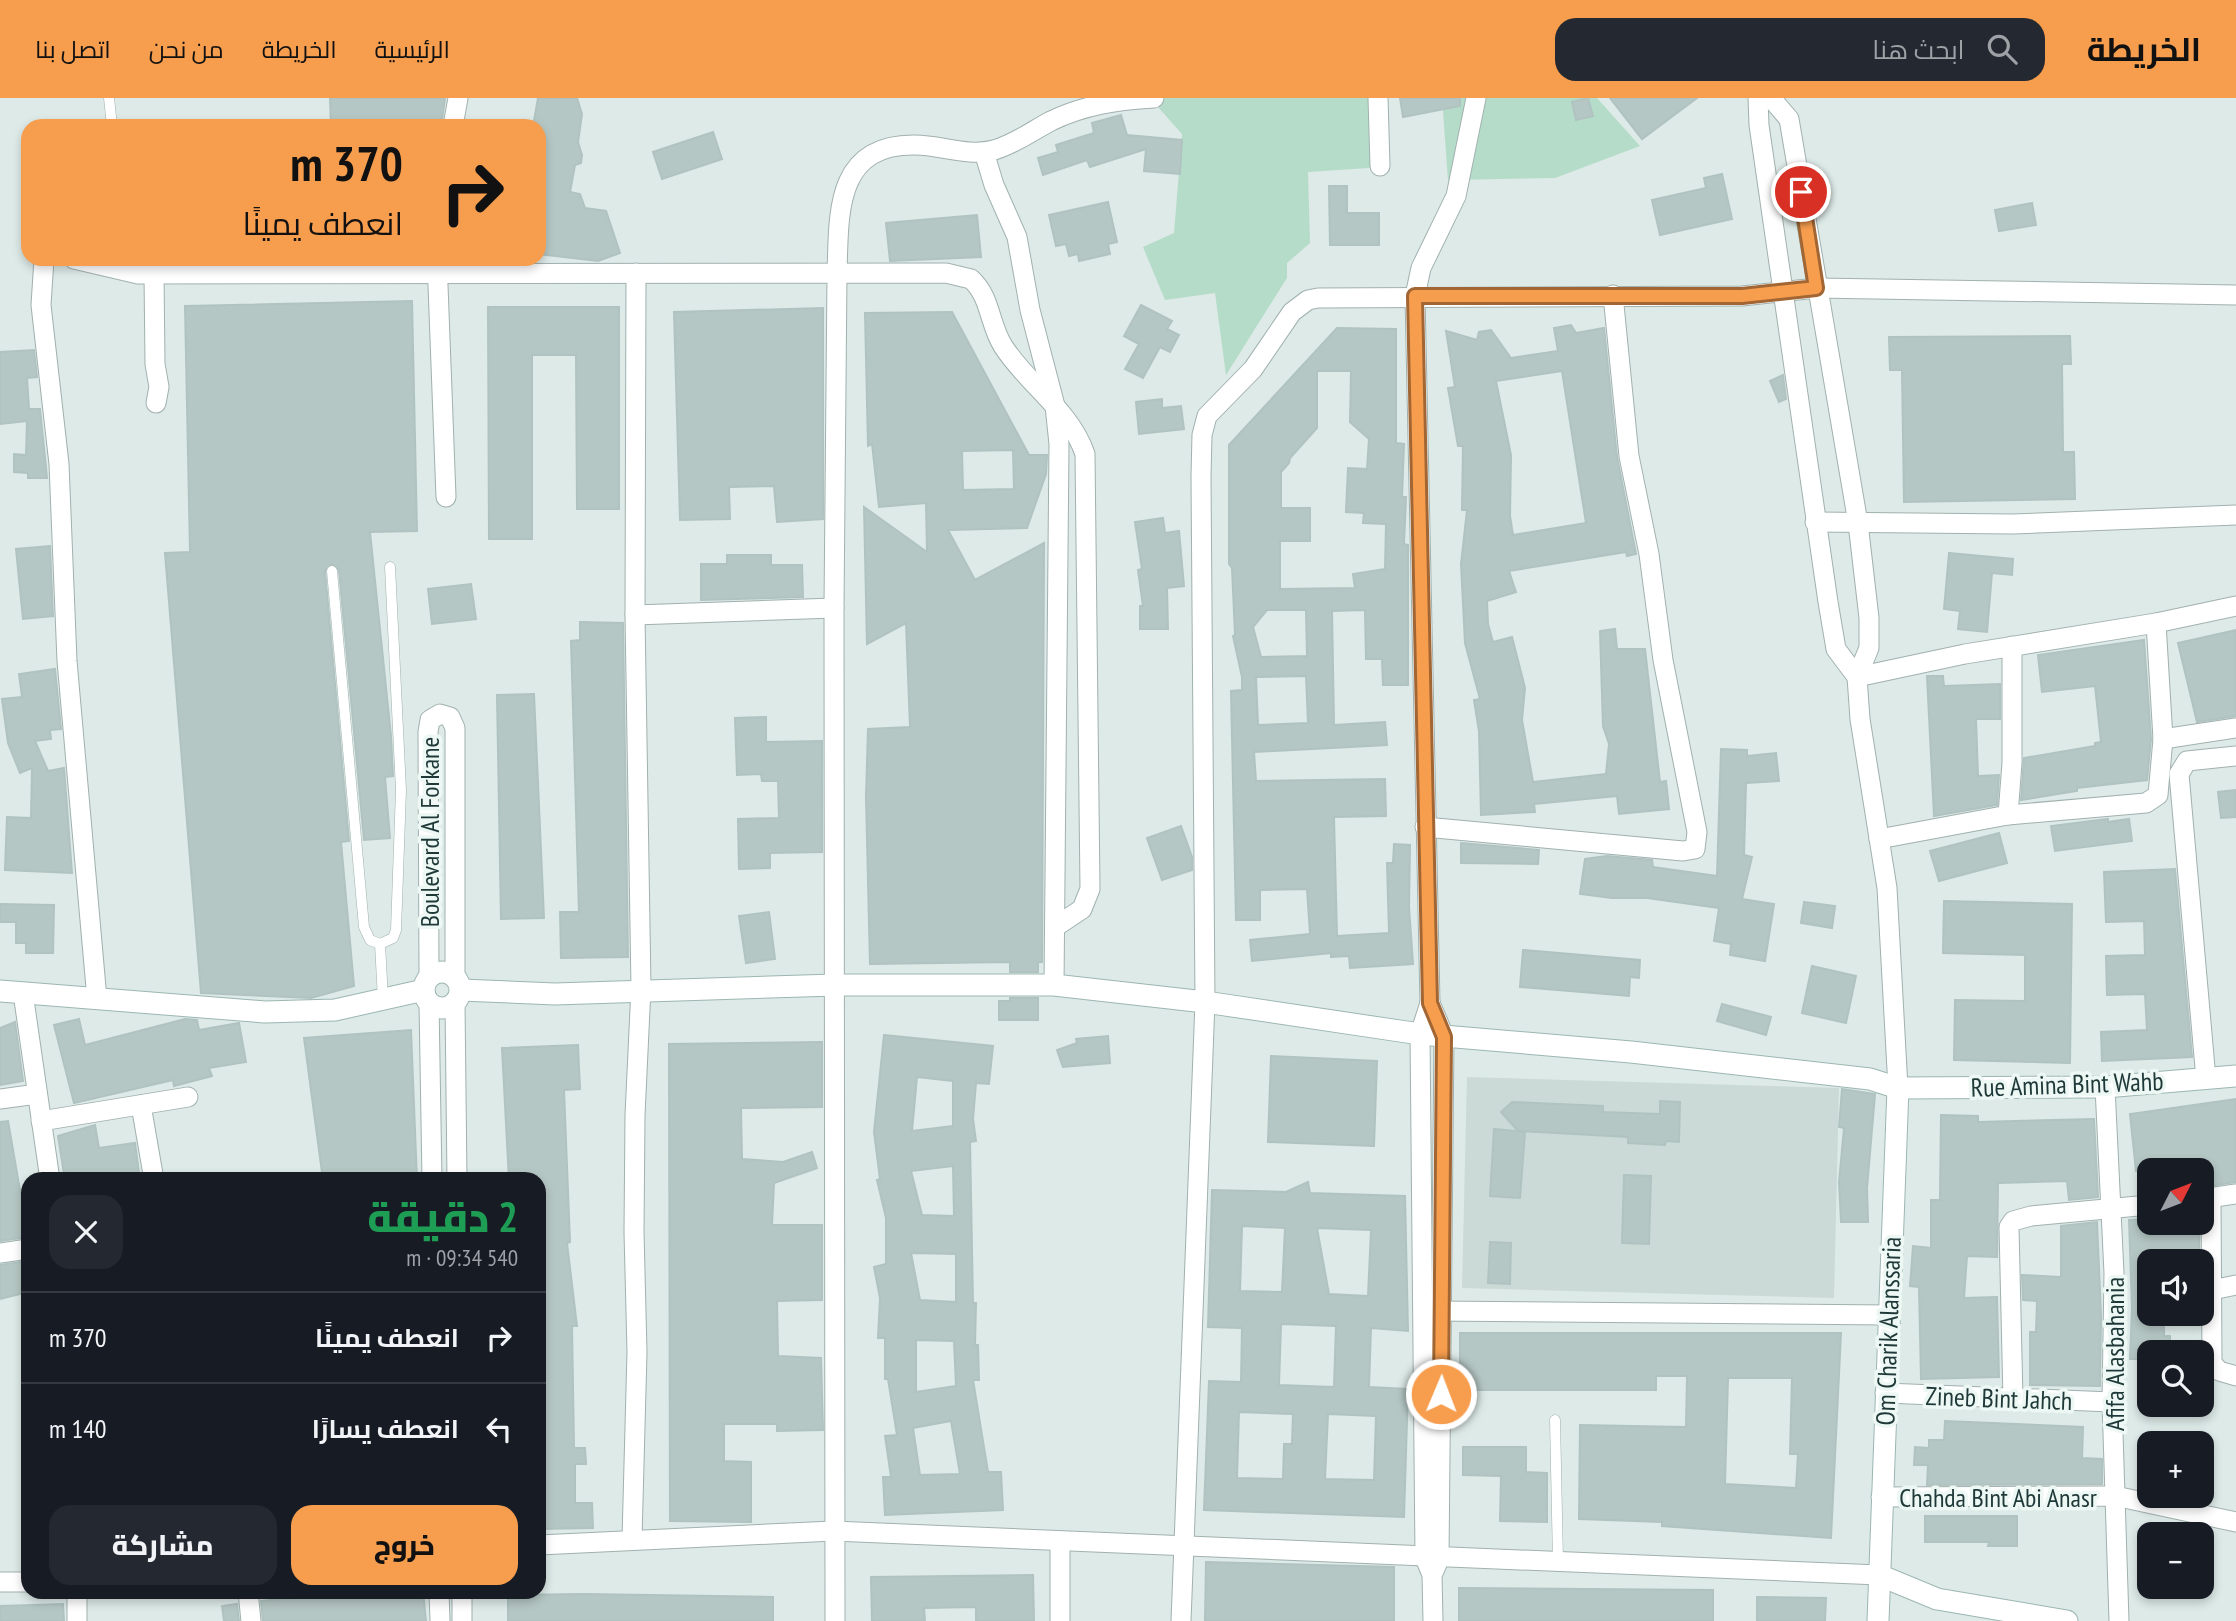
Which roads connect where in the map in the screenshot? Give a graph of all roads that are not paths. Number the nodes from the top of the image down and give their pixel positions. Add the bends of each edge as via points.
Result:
1 (109, 98) edge
2 (458, 98) edge
3 (1154, 98) edge
4 (1378, 98) edge
5 (1476, 98) edge
6 (1758, 98) edge
7 (1771, 98) edge
8 (111, 119) edge
9 (454, 119) edge
10 (984, 152) junction
11 (1380, 166) dead end
12 (44, 266) edge
13 (126, 266) edge
14 (437, 267) edge
15 (636, 273) junction
16 (154, 274) junction
17 (837, 274) junction
18 (1816, 288) junction
19 (1784, 293) junction
20 (1613, 295) junction
21 (2236, 295) edge
22 (1415, 296) junction
23 (156, 402) dead end
24 (1055, 406) junction
25 (446, 497) dead end
26 (2236, 516) edge
27 (1815, 522) junction
28 (1858, 523) junction
29 (390, 567) dead end
30 (332, 571) dead end
31 (2236, 607) edge
32 (834, 608) junction
33 (635, 615) junction
34 (2156, 622) junction
35 (2012, 646) junction
36 (1857, 677) junction
37 (2236, 728) edge
38 (2163, 739) junction
39 (2236, 757) edge
40 (2008, 815) junction
41 (1425, 827) junction
42 (1879, 839) junction
43 (1055, 928) junction
44 (380, 944) junction
45 (835, 985) junction
46 (1054, 985) junction
47 (641, 988) junction
48 (427, 990) junction
49 (457, 990) junction
50 (0, 991) edge
51 (23, 993) junction
52 (97, 999) junction
53 (383, 999) junction
54 (1205, 1002) junction
55 (1430, 1003) junction
56 (1420, 1034) junction
57 (1444, 1037) junction
58 (2236, 1076) edge
59 (2206, 1079) junction
60 (2105, 1087) junction
61 (1898, 1088) junction
62 (37, 1094) junction
63 (188, 1097) dead end
64 (0, 1099) edge
65 (141, 1105) junction
66 (41, 1121) junction
67 (49, 1172) edge
68 (153, 1172) edge
69 (432, 1172) edge
70 (457, 1172) edge
71 (2236, 1194) edge
72 (2214, 1197) edge
73 (2137, 1206) edge
74 (2111, 1209) junction
75 (21, 1250) edge
76 (0, 1253) edge
77 (2236, 1285) edge
78 (2214, 1290) edge
79 (1421, 1311) junction
80 (1442, 1311) junction
81 (1889, 1315) junction
82 (2212, 1326) edge
83 (2236, 1376) edge
84 (1885, 1393) junction
85 (2013, 1401) junction
86 (2112, 1402) junction
87 (1555, 1420) dead end
88 (2115, 1496) junction
89 (1881, 1497) junction
90 (2236, 1522) edge
91 (834, 1531) junction
92 (632, 1539) junction
93 (1060, 1541) junction
94 (546, 1545) edge
95 (1185, 1545) junction
96 (1558, 1561) junction
97 (1432, 1564) junction
98 (1879, 1575) junction
99 (0, 1582) edge
100 (21, 1582) edge
101 (77, 1599) edge
102 (249, 1599) edge
103 (439, 1599) edge
104 (462, 1599) edge
105 (77, 1621) edge
106 (251, 1621) edge
107 (439, 1621) edge
108 (462, 1621) edge
109 (835, 1621) edge
110 (1060, 1621) edge
111 (1181, 1621) edge
112 (1433, 1621) edge
113 (1878, 1621) edge
114 (2067, 1621) edge
115 (2119, 1621) edge

1 - 8 lane
2 - 9 street
3 - 10 street via 1074,110 1022,139
4 - 11 street
5 - 22 street via 1456,196 1421,268
6 - 19 street
7 - 18 street via 1789,119
10 - 17 street via 915,145 874,155 855,166 846,182 839,219
10 - 24 street via 1017,237
12 - 52 street via 41,305 59,464 67,661
13 - 16 street
14 - 15 street
14 - 16 street
14 - 25 street
15 - 17 street
15 - 33 street
16 - 23 street
17 - 24 street via 946,273 971,279 986,299 1002,345
17 - 32 street
18 - 19 street
18 - 21 street
18 - 28 street
19 - 20 street
19 - 27 street
20 - 22 street
20 - 41 street via 1629,456 1697,832 1695,849
22 - 41 street
22 - 54 street via 1308,300 1292,312 1253,369 1210,411 1204,425
24 - 43 street via 1059,443
24 - 43 street via 1081,442 1087,466 1090,888 1082,909
26 - 28 street via 2013,524
27 - 28 street
27 - 36 street via 1836,649
28 - 36 street via 1869,648
29 - 44 lane via 401,790 396,930 393,938
30 - 44 lane via 364,927 370,940
31 - 34 street
32 - 33 street
32 - 45 street
33 - 47 street
34 - 35 street
34 - 38 street
35 - 36 street
35 - 40 street
36 - 42 street
37 - 38 street
38 - 40 street via 2161,790 2150,802
39 - 59 street via 2187,761 2179,774
40 - 42 street
41 - 55 street
42 - 61 street
43 - 46 street
44 - 53 lane
45 - 46 street, Rue Amina Bint Wahb
45 - 47 street, Rue Amina Bint Wahb
45 - 91 street
46 - 54 street, Rue Amina Bint Wahb
47 - 49 street, Rue Amina Bint Wahb via 555,993
47 - 92 street via 635,1115 637,1352
48 - 49 street via 442,972
48 - 49 street via 442,1009
48 - 49 street, Boulevard Al Forkane via 428,732 430,720 440,714 450,717 455,728
48 - 53 street
48 - 69 street, Boulevard Al Forkane
49 - 70 street, Boulevard Al Forkane
50 - 51 street
51 - 52 street
51 - 62 street
52 - 53 street via 308,1012
54 - 56 street, Rue Amina Bint Wahb
54 - 95 street
55 - 56 street
55 - 57 street
56 - 57 street, Rue Amina Bint Wahb
56 - 79 street
57 - 61 street, Rue Amina Bint Wahb via 1631,1052 1870,1079
57 - 80 street
58 - 59 street, Rue Amina Bint Wahb
59 - 60 street, Rue Amina Bint Wahb
60 - 61 street, Rue Amina Bint Wahb
60 - 74 street, Afifa Alasbahania
61 - 81 street, Om Charik Alanssaria
62 - 64 street
62 - 66 street
63 - 65 street
65 - 66 street
65 - 68 street
66 - 67 street
71 - 72 street
73 - 74 street
74 - 85 street via 2013,1221 2007,1233
74 - 86 street, Afifa Alasbahania
75 - 76 street
77 - 78 street
79 - 80 street
79 - 97 street
80 - 81 street
80 - 97 street
81 - 84 street, Om Charik Alanssaria
82 - 83 street via 2212,1363
84 - 85 street, Zineb Bint Jahch
84 - 89 street, Om Charik Alanssaria
85 - 86 street, Zineb Bint Jahch
86 - 88 street, Afifa Alasbahania
87 - 96 lane
88 - 89 street, Chahda Bint Abi Anasr
88 - 90 street, Chahda Bint Abi Anasr
88 - 115 street, Afifa Alasbahania
89 - 98 street, Om Charik Alanssaria
91 - 92 street
91 - 93 street
91 - 109 street
92 - 94 street
93 - 95 street
93 - 110 street
95 - 97 street
95 - 111 street
96 - 97 street
96 - 98 street
97 - 112 street
98 - 113 street, Om Charik Alanssaria
98 - 114 street via 1937,1599
99 - 100 street
101 - 105 street
102 - 106 street
103 - 107 street
104 - 108 street

